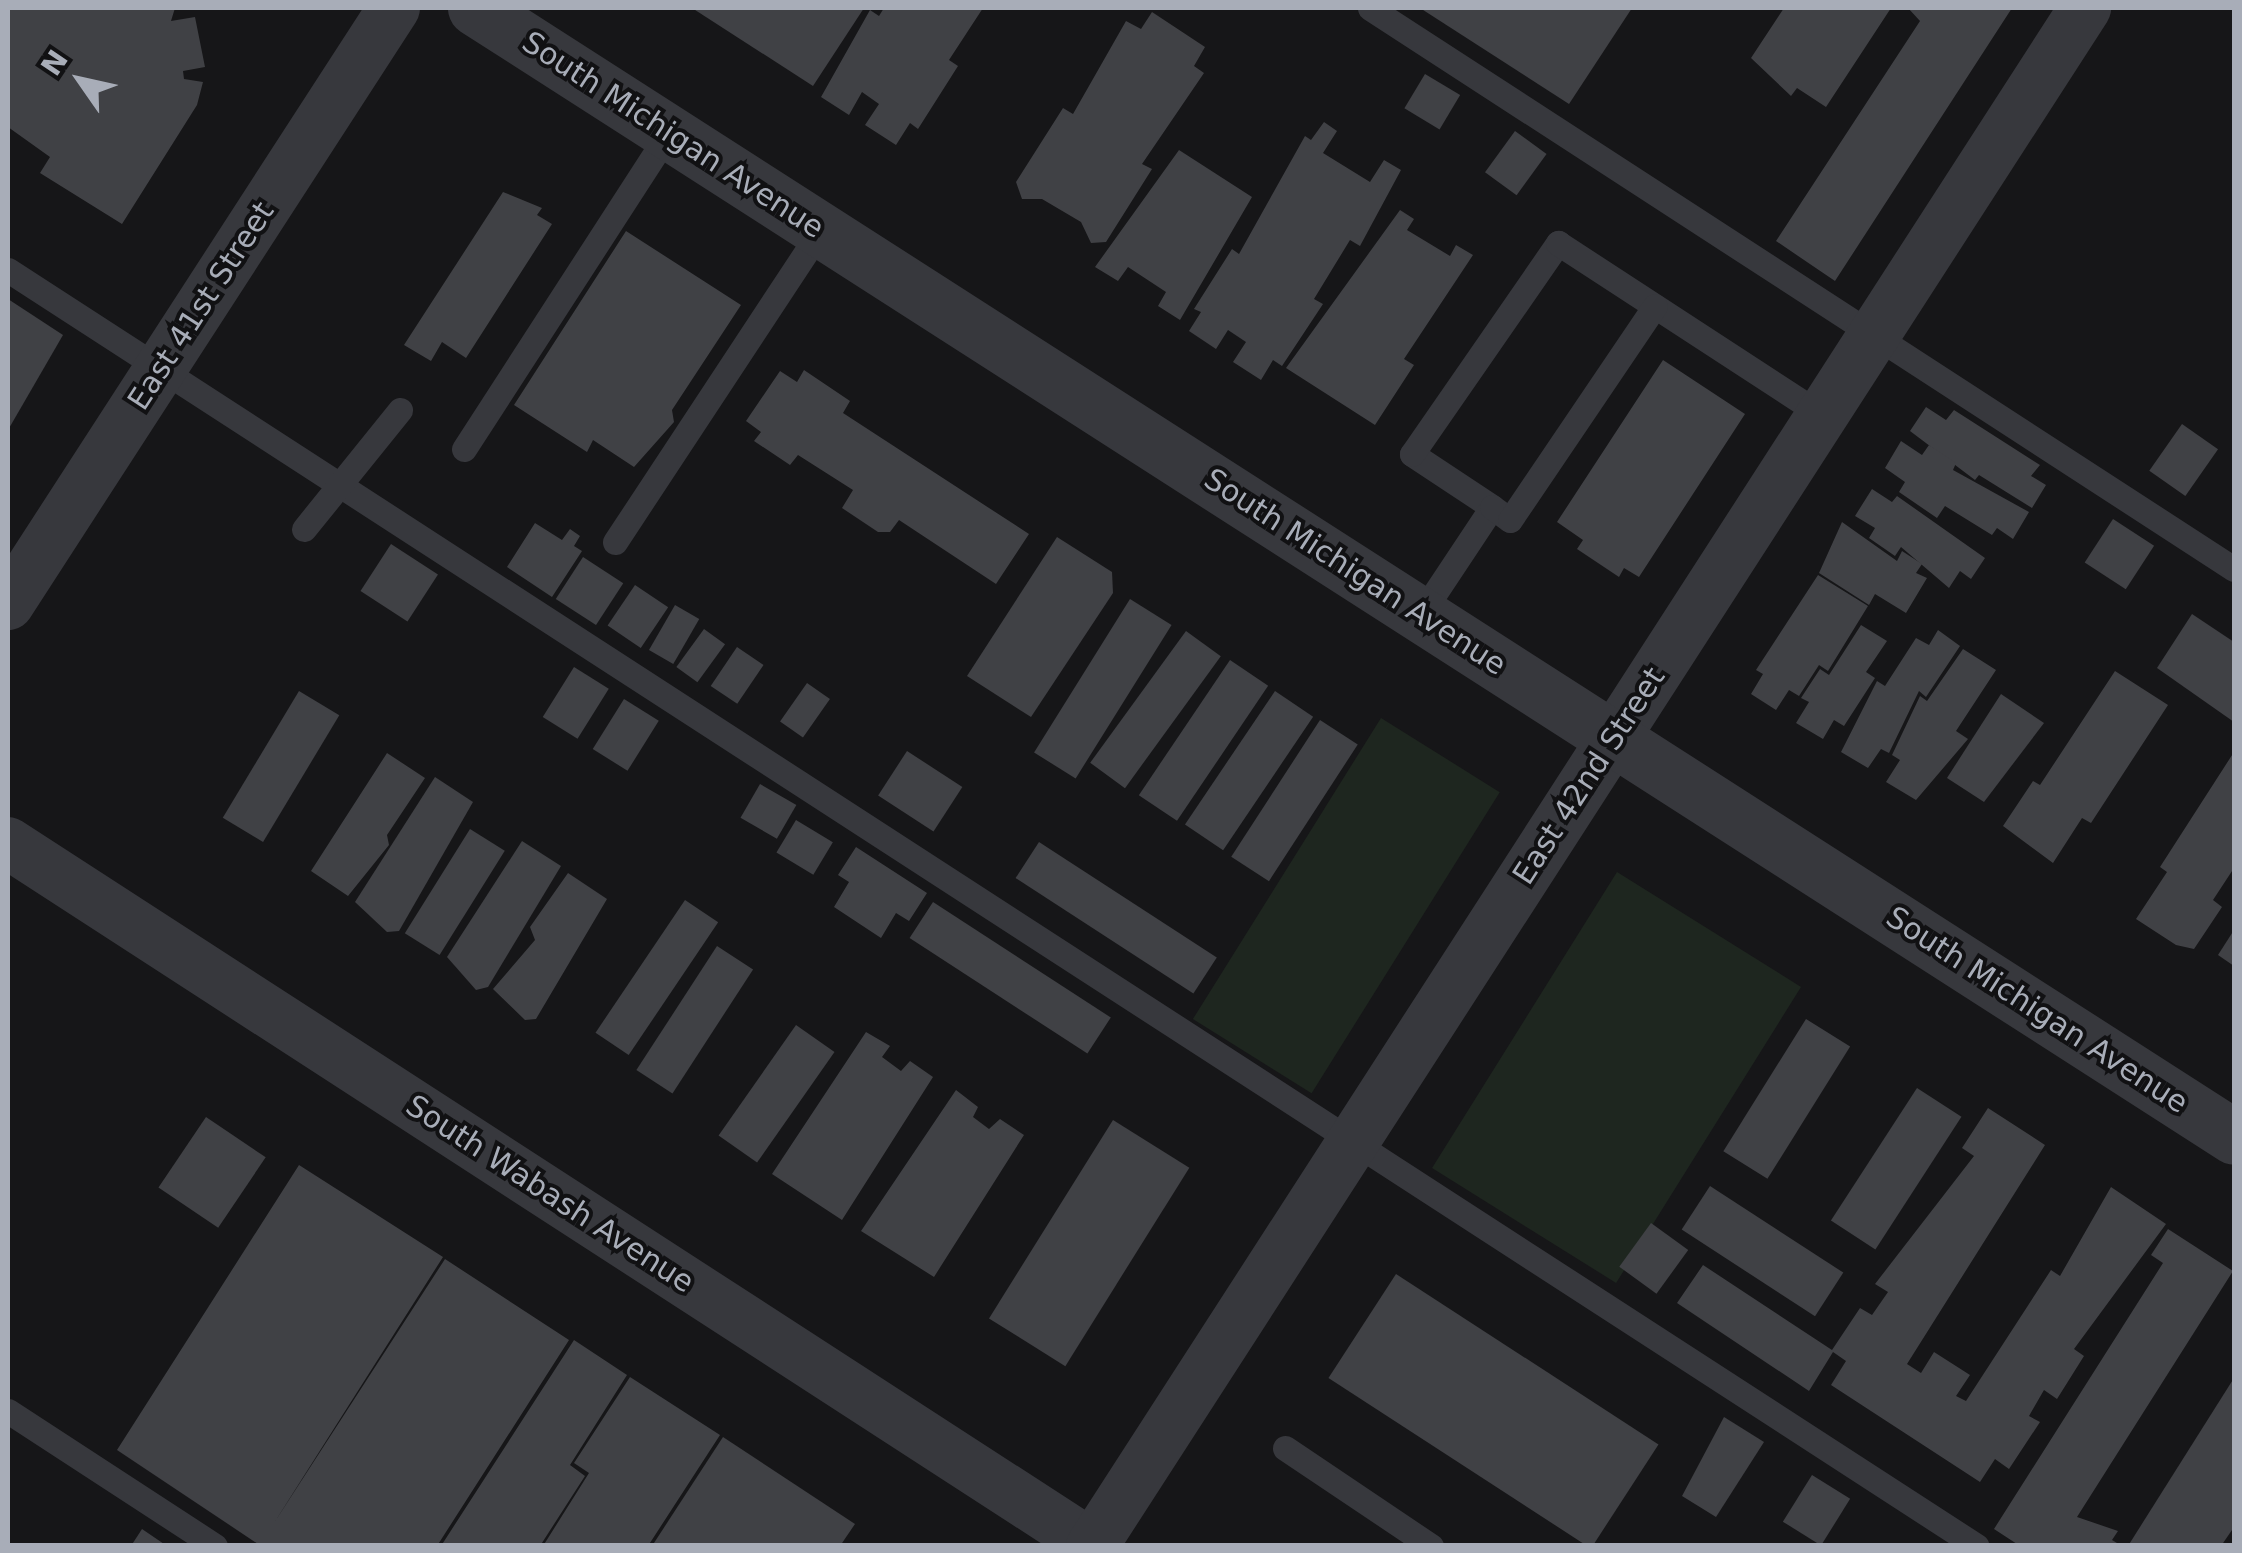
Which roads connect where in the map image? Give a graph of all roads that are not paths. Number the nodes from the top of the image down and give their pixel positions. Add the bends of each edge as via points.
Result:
1 (394, 8) edge
2 (475, 8) edge
3 (1370, 8) edge
4 (2085, 8) edge
5 (669, 132) junction
6 (821, 229) junction
7 (8, 270) edge
8 (1655, 306) junction
9 (1874, 334) junction
10 (160, 369) junction
11 (400, 410) dead end
12 (1822, 415) junction
13 (464, 450) dead end
14 (342, 487) junction
15 (1492, 508) junction
16 (304, 528) dead end
17 (615, 542) dead end
18 (2234, 569) edge
19 (8, 604) edge
20 (1421, 614) junction
21 (1614, 738) junction
22 (8, 843) edge
23 (2234, 1137) edge
24 (1353, 1142) junction
25 (8, 1411) edge
26 (1285, 1448) dead end
27 (1093, 1545) edge
28 (215, 1546) edge
29 (1431, 1546) edge
30 (1977, 1546) edge

1 - 10 street, East 41st Street
2 - 5 street, South Michigan Avenue
3 - 9 lane
4 - 9 street, East 42nd Street
5 - 6 street, South Michigan Avenue
5 - 13 lane
6 - 17 lane
6 - 20 street, South Michigan Avenue
7 - 10 lane
8 - 12 lane
8 - 15 lane via 1510,520
8 - 15 lane via 1558,243 1412,454
9 - 12 street, East 42nd Street
9 - 18 lane
10 - 14 lane
10 - 19 street, East 41st Street
11 - 14 lane
12 - 21 street, East 42nd Street
14 - 16 lane
14 - 24 lane
15 - 20 lane
20 - 21 street, South Michigan Avenue
21 - 23 street, South Michigan Avenue
21 - 24 street, East 42nd Street
22 - 27 street, South Wabash Avenue
24 - 27 street, East 42nd Street
24 - 30 lane
25 - 28 lane
26 - 29 lane

